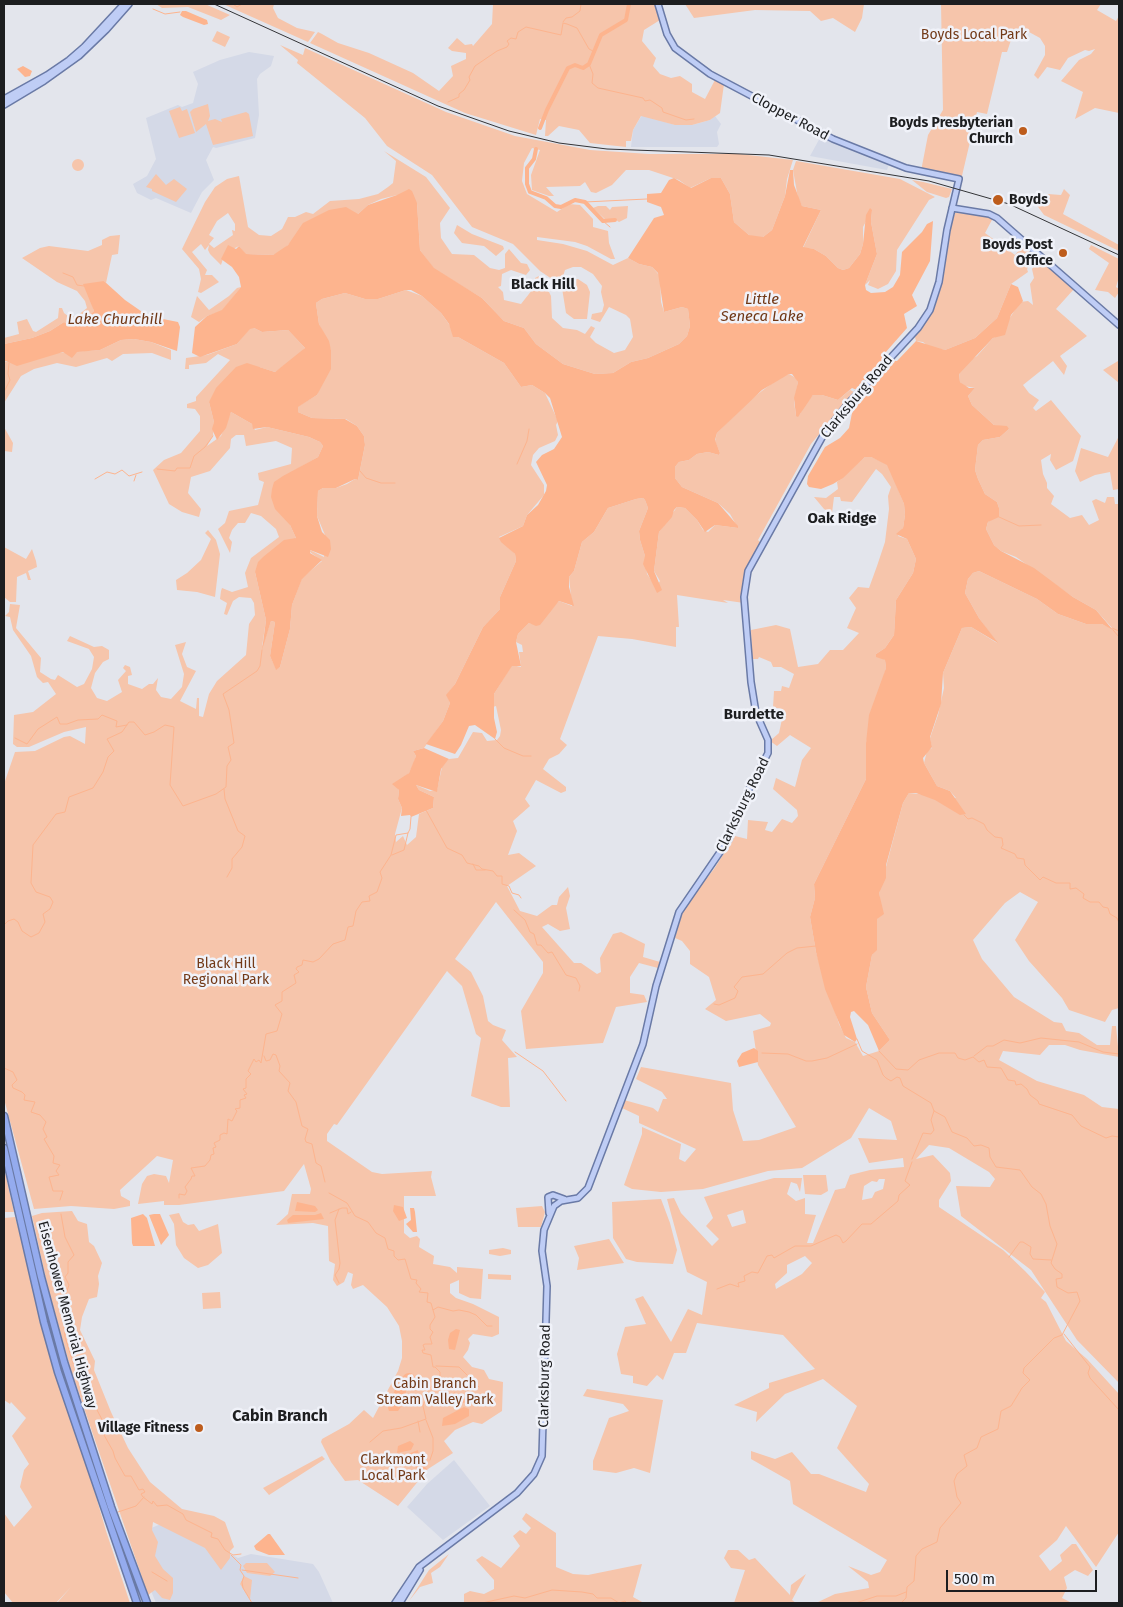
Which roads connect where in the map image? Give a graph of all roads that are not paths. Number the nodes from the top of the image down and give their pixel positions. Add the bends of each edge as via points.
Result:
1 (124, 4) edge
2 (129, 4) edge
3 (658, 4) edge
4 (4, 99) edge
5 (4, 104) edge
6 (959, 179) joint
7 (954, 198) junction
8 (952, 208) junction
9 (962, 210) junction
10 (1119, 325) edge
11 (4, 1116) edge
12 (4, 1148) edge
13 (580, 1196) junction
14 (557, 1197) junction
15 (553, 1205) junction
16 (452, 1542) junction
17 (138, 1603) edge
18 (147, 1603) edge
19 (395, 1603) edge
20 (400, 1603) edge

1 - 4 main road via 69,60
2 - 5 main road via 79,56
3 - 6 main road, Clopper Road via 666,34 675,48 710,74 832,139 906,168
6 - 7 main road, Clarksburg Road
7 - 8 main road, Clarksburg Road
7 - 9 main road
8 - 9 main road
8 - 13 main road, Clarksburg Road via 939,282 931,307 918,328 833,422 748,571 744,597 751,682 756,713 768,740 768,753 746,795 729,839 679,912 643,1044 588,1188
9 - 10 main road via 997,218
11 - 18 highway, Eisenhower Memorial Highway via 64,1362 111,1507
12 - 17 highway, Eisenhower Memorial Highway via 58,1372
13 - 14 main road
13 - 15 main road
14 - 15 main road, Clarksburg Road
14 - 15 main road, Clarksburg Road via 548,1197
15 - 16 main road, Clarksburg Road via 542,1237 547,1294 541,1457 527,1483 502,1507
16 - 19 main road, Clarksburg Road via 419,1567
16 - 20 main road, Clarksburg Road via 422,1568

